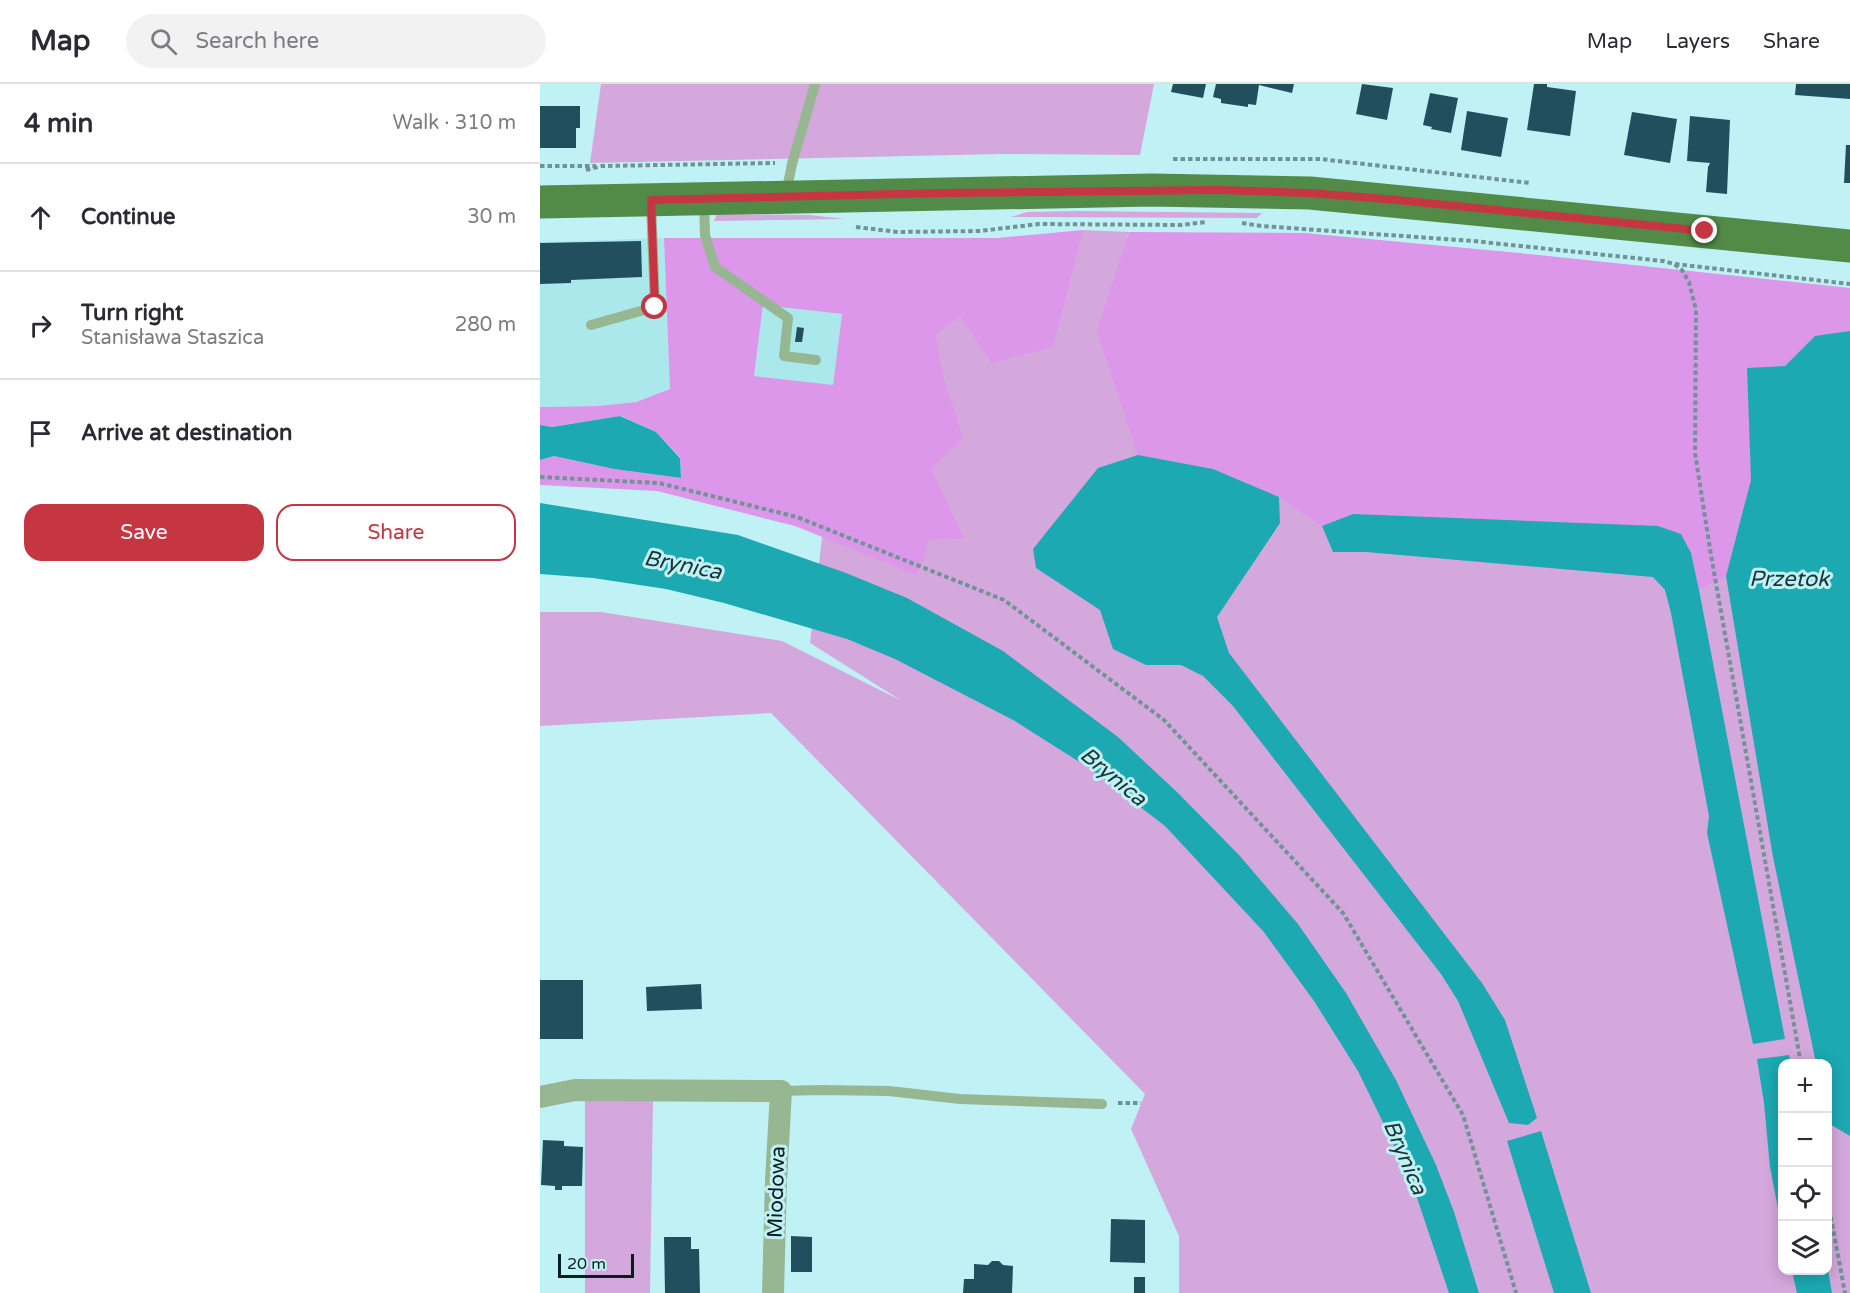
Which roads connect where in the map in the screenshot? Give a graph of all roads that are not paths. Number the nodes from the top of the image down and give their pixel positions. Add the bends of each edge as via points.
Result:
1 (814, 84) edge
2 (786, 196) junction
3 (704, 198) junction
4 (651, 200) junction
5 (540, 202) edge
6 (1850, 246) edge
7 (591, 326) dead end
8 (816, 360) dead end
9 (781, 1091) junction
10 (540, 1097) edge
11 (1102, 1104) dead end
12 (773, 1293) edge

1 - 2 lane
2 - 3 main road
2 - 6 main road via 1151,190 1310,193
3 - 4 main road
3 - 8 lane via 705,235 715,267 788,318 784,356
4 - 5 main road
4 - 7 lane via 655,307
9 - 10 street via 575,1090
9 - 11 lane via 889,1091 960,1099
9 - 12 street, Miodowa

